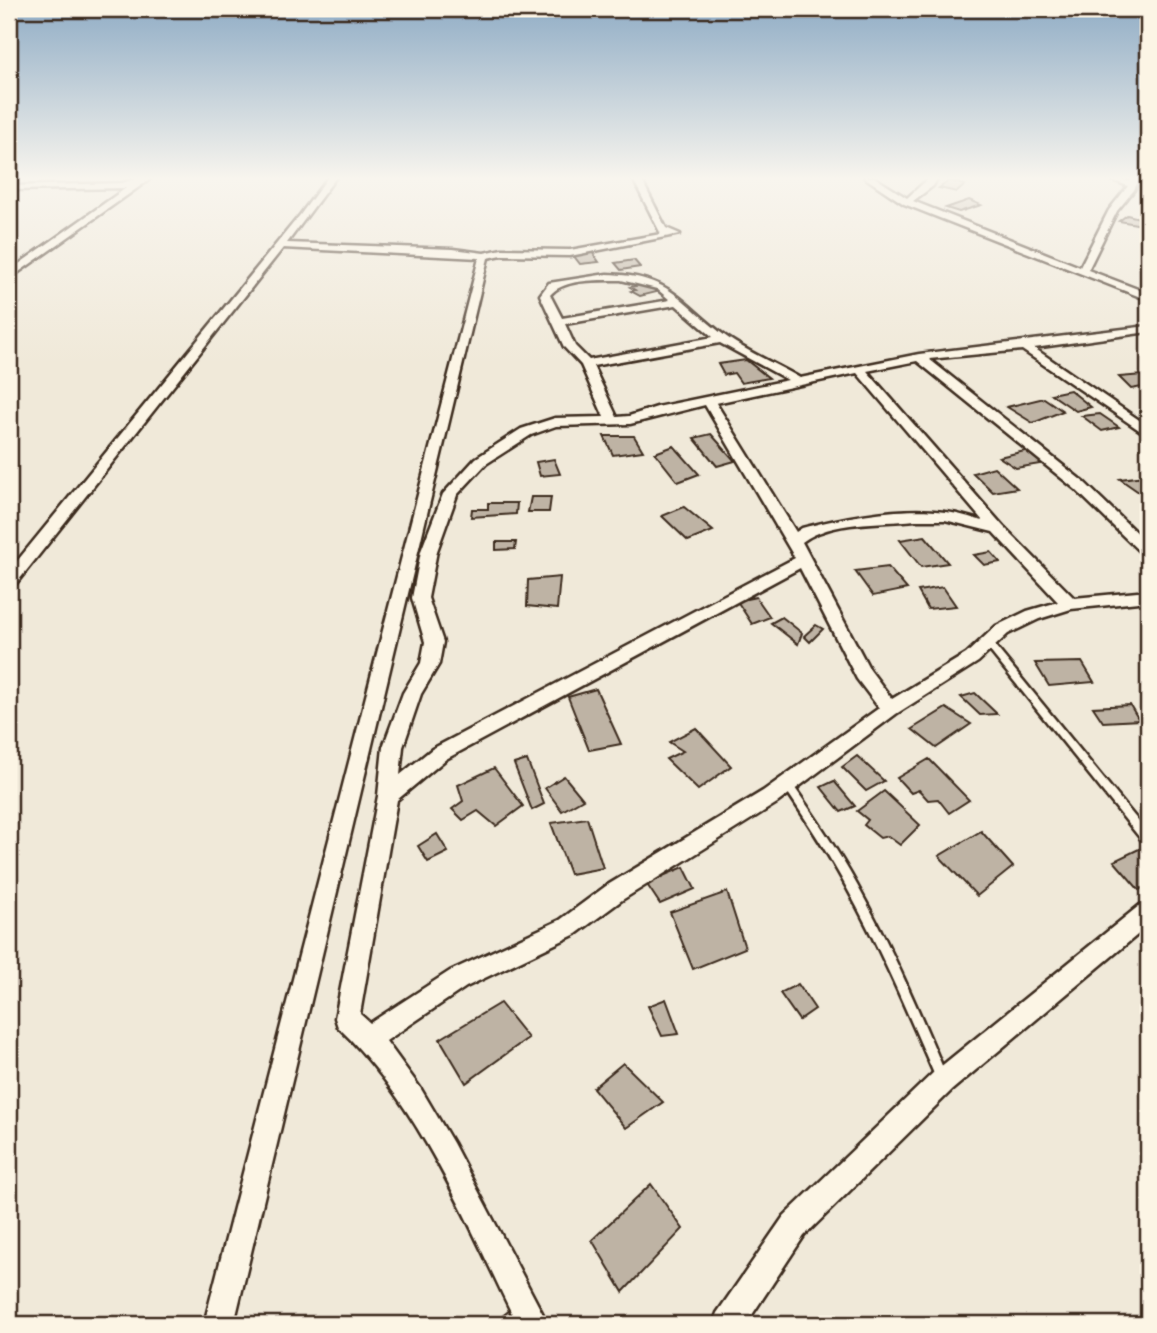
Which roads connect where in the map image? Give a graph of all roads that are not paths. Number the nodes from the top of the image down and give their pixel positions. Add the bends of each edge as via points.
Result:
1 (56, 239) edge
2 (284, 239) edge
3 (646, 239) edge
4 (1002, 239) edge
5 (1099, 239) edge
6 (279, 245) junction
7 (484, 256) junction
8 (1083, 271) junction
9 (9, 276) edge
10 (1148, 297) edge
11 (676, 302) junction
12 (559, 322) junction
13 (1148, 329) edge
14 (1130, 332) junction
15 (722, 339) junction
16 (1148, 344) edge
17 (1024, 346) junction
18 (919, 357) junction
19 (586, 364) junction
20 (860, 370) junction
21 (799, 382) junction
22 (709, 401) junction
23 (611, 420) junction
24 (1148, 432) edge
25 (998, 529) junction
26 (794, 541) junction
27 (1148, 552) edge
28 (804, 559) junction
29 (9, 582) edge
30 (1148, 596) edge
31 (1070, 604) junction
32 (988, 643) junction
33 (890, 709) junction
34 (787, 784) junction
35 (387, 796) junction
36 (1148, 840) edge
37 (1148, 912) edge
38 (369, 1038) junction
39 (943, 1081) junction
40 (219, 1324) edge
41 (533, 1324) edge
42 (728, 1324) edge

1 - 9 street
2 - 6 street
3 - 7 street via 570,253
4 - 8 street
5 - 8 street
6 - 7 street
6 - 29 street
7 - 40 street
8 - 10 street
11 - 12 street
11 - 12 street via 661,287 620,276 568,282 553,285 545,295
11 - 15 street
12 - 19 street via 570,347
13 - 14 street
14 - 16 street
14 - 17 street
15 - 19 street
15 - 21 street
17 - 18 street
17 - 24 street
18 - 20 street
18 - 27 street via 1080,486
19 - 23 street
20 - 21 street
20 - 25 street
21 - 22 street
22 - 23 street via 631,420
22 - 26 street
23 - 35 street via 555,422 526,432 481,461 450,494 429,551 420,598 433,642 430,664 412,693 393,747
25 - 26 street via 944,516 915,516 846,522 807,531
25 - 31 street
26 - 28 street
28 - 33 street via 863,674
28 - 35 street via 439,754
30 - 31 street
31 - 32 street via 1033,615 1002,630
32 - 33 street via 972,658
32 - 36 lane
33 - 34 street
34 - 38 street via 568,927 458,979
34 - 39 lane via 821,830 892,962
35 - 38 street via 347,1018
37 - 39 street
38 - 41 street via 423,1114
39 - 42 street via 794,1226

